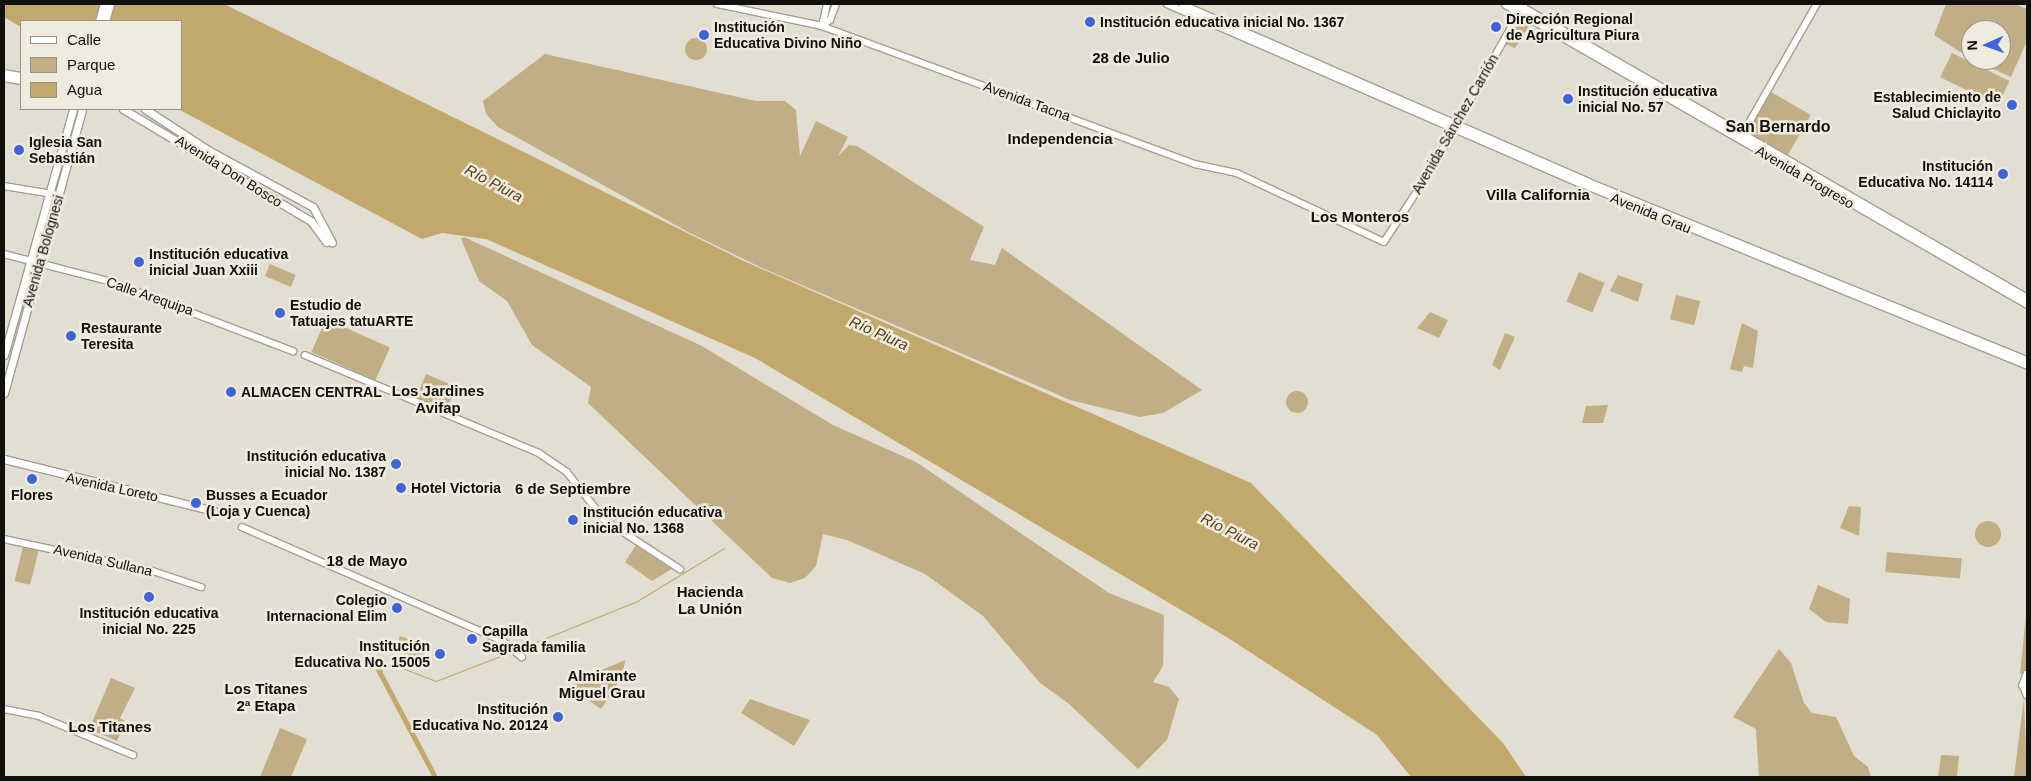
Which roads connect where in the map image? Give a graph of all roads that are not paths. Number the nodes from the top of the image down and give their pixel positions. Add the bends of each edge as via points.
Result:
1 (104, 4) edge
2 (110, 4) edge
3 (717, 4) edge
4 (827, 4) edge
5 (836, 4) edge
6 (1167, 4) edge
7 (1182, 4) edge
8 (1505, 4) edge
9 (1817, 4) edge
10 (1520, 7) edge
11 (99, 20) edge
12 (105, 20) edge
13 (822, 26) junction
14 (4, 73) edge
15 (20, 76) edge
16 (4, 78) edge
17 (20, 81) edge
18 (73, 110) edge
19 (82, 110) edge
20 (125, 110) edge
21 (147, 110) edge
22 (1454, 127) junction
23 (1741, 136) junction
24 (4, 186) edge
25 (49, 193) junction
26 (59, 195) junction
27 (1384, 242) joint
28 (4, 254) edge
29 (30, 259) junction
30 (40, 262) junction
31 (2027, 298) edge
32 (2027, 304) edge
33 (292, 351) dead end
34 (4, 355) edge
35 (305, 355) dead end
36 (2027, 360) edge
37 (2027, 366) edge
38 (4, 393) edge
39 (6, 463) edge
40 (214, 511) dead end
41 (242, 527) dead end
42 (4, 539) edge
43 (680, 569) dead end
44 (201, 587) dead end
45 (522, 657) dead end
46 (2027, 674) edge
47 (2027, 695) edge
48 (4, 709) edge
49 (133, 755) dead end

1 - 11 main road
2 - 12 main road
3 - 13 street, Avenida Tacna
4 - 13 street
5 - 13 street via 830,20
6 - 22 street, Avenida Grau
7 - 22 street, Avenida Grau
8 - 10 main road, Avenida Progreso
9 - 23 street
10 - 22 street, Avenida Sánchez Carrión
10 - 23 main road, Avenida Progreso
13 - 27 street, Avenida Tacna via 1187,161 1237,173
14 - 15 street
16 - 17 street
18 - 25 main road, Avenida Bolognesi
19 - 26 main road, Avenida Bolognesi
20 - 21 main road, Avenida Don Bosco via 311,221 329,242 313,208 208,150
22 - 27 street, Avenida Sánchez Carrión
22 - 36 street, Avenida Grau
22 - 37 street, Avenida Grau
23 - 31 main road, Avenida Progreso
23 - 32 main road, Avenida Progreso
24 - 25 street
25 - 26 street
25 - 29 main road, Avenida Bolognesi
26 - 30 main road, Avenida Bolognesi
28 - 29 street, Calle Arequipa
29 - 30 street, Calle Arequipa
29 - 34 main road, Avenida Bolognesi
30 - 33 street, Calle Arequipa via 201,313
30 - 38 main road, Avenida Bolognesi
35 - 43 street via 539,453 567,472 605,520
39 - 40 main road, Avenida Loreto
41 - 45 street via 503,641
42 - 44 street, Avenida Sullana via 153,571
46 - 47 street via 2023,686
48 - 49 street via 39,716

